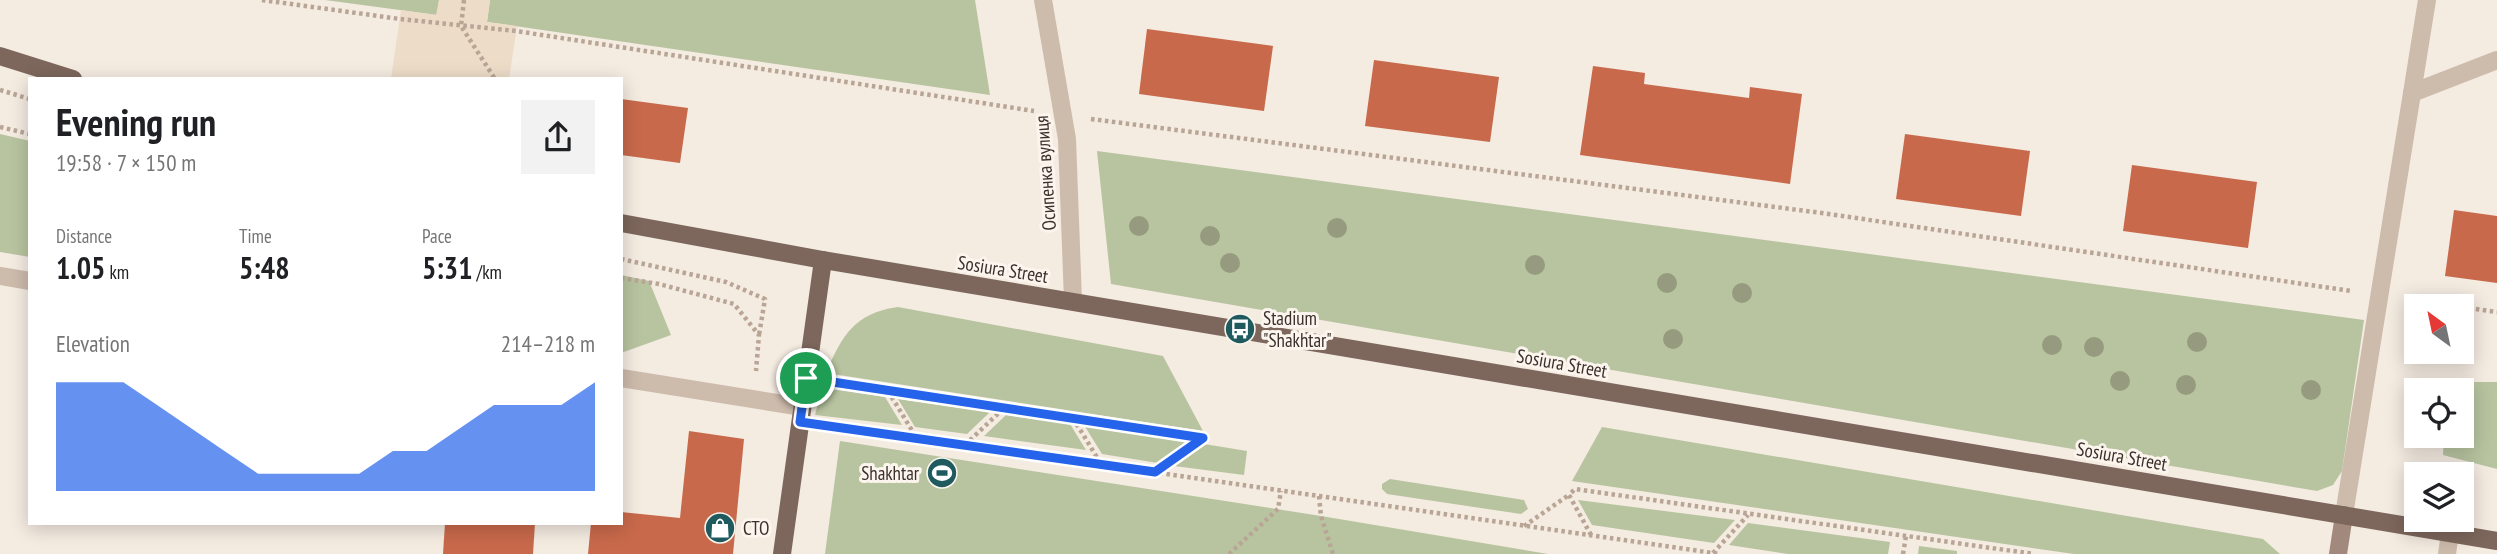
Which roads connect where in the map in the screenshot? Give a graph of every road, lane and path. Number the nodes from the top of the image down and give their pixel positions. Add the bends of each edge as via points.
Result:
1 (262, 0) edge
2 (464, 0) edge
3 (1043, 0) edge
4 (2427, 0) edge
5 (461, 26) junction
6 (0, 56) edge
7 (2497, 60) edge
8 (67, 77) edge
9 (494, 77) edge
10 (0, 90) edge
11 (2412, 93) junction
12 (28, 98) edge
13 (1062, 115) junction
14 (0, 127) edge
15 (28, 134) edge
16 (623, 223) edge
17 (623, 259) edge
18 (823, 260) junction
19 (0, 276) edge
20 (623, 278) edge
21 (28, 281) edge
22 (2379, 295) junction
23 (2404, 299) edge
24 (1073, 302) junction
25 (2474, 309) edge
26 (2497, 312) edge
27 (759, 335) junction
28 (623, 378) edge
29 (806, 378) junction
30 (888, 390) junction
31 (751, 399) junction
32 (1005, 408) junction
33 (801, 414) junction
34 (1073, 418) junction
35 (916, 438) junction
36 (965, 445) junction
37 (1101, 465) junction
38 (1155, 472) junction
39 (1282, 491) junction
40 (1569, 495) junction
41 (1319, 496) junction
42 (1748, 514) junction
43 (2344, 515) junction
44 (1524, 526) junction
45 (2450, 533) junction
46 (1592, 536) junction
47 (1906, 536) junction
48 (2497, 541) edge
49 (1971, 545) junction
50 (1987, 547) junction
51 (1713, 553) edge
52 (782, 554) edge
53 (1229, 554) edge
54 (1333, 554) edge
55 (1720, 554) edge
56 (1903, 554) edge
57 (1970, 554) edge
58 (1994, 554) edge
59 (2034, 554) edge
60 (2338, 554) edge
61 (2447, 554) edge

1 - 5 path
2 - 5 path
3 - 13 street, Осипенка вулиця
4 - 11 street
5 - 9 path
5 - 13 path
6 - 8 main road
7 - 11 street
10 - 12 path
11 - 22 street
13 - 22 path via 1808,211
13 - 24 street, Осипенка вулиця via 1067,139
14 - 15 path
16 - 18 main road, Sosiura Street
17 - 27 path via 726,282 765,299
18 - 24 main road, Sosiura Street
18 - 29 main road
19 - 21 street
20 - 27 path via 734,304
22 - 23 path
22 - 43 street
24 - 43 main road, Sosiura Street
25 - 26 path
27 - 31 path
28 - 31 street
29 - 30 path
29 - 33 main road
30 - 32 path
30 - 35 path
31 - 33 street
32 - 34 path
32 - 36 path
33 - 35 path
33 - 52 main road
34 - 37 path
34 - 38 path via 1203,438
35 - 36 path
36 - 37 path
37 - 38 path
38 - 39 path
39 - 41 path
39 - 53 path via 1278,509
40 - 42 path via 1575,489
40 - 44 path
40 - 46 path
41 - 44 path
41 - 54 path
42 - 47 path
42 - 51 path
43 - 45 main road, Sosiura Street
43 - 60 main road
44 - 46 path
45 - 48 main road, Sosiura Street
45 - 61 street
46 - 51 path
47 - 49 path
47 - 56 path
49 - 50 path
49 - 57 path
50 - 58 path
50 - 59 path
51 - 55 path

